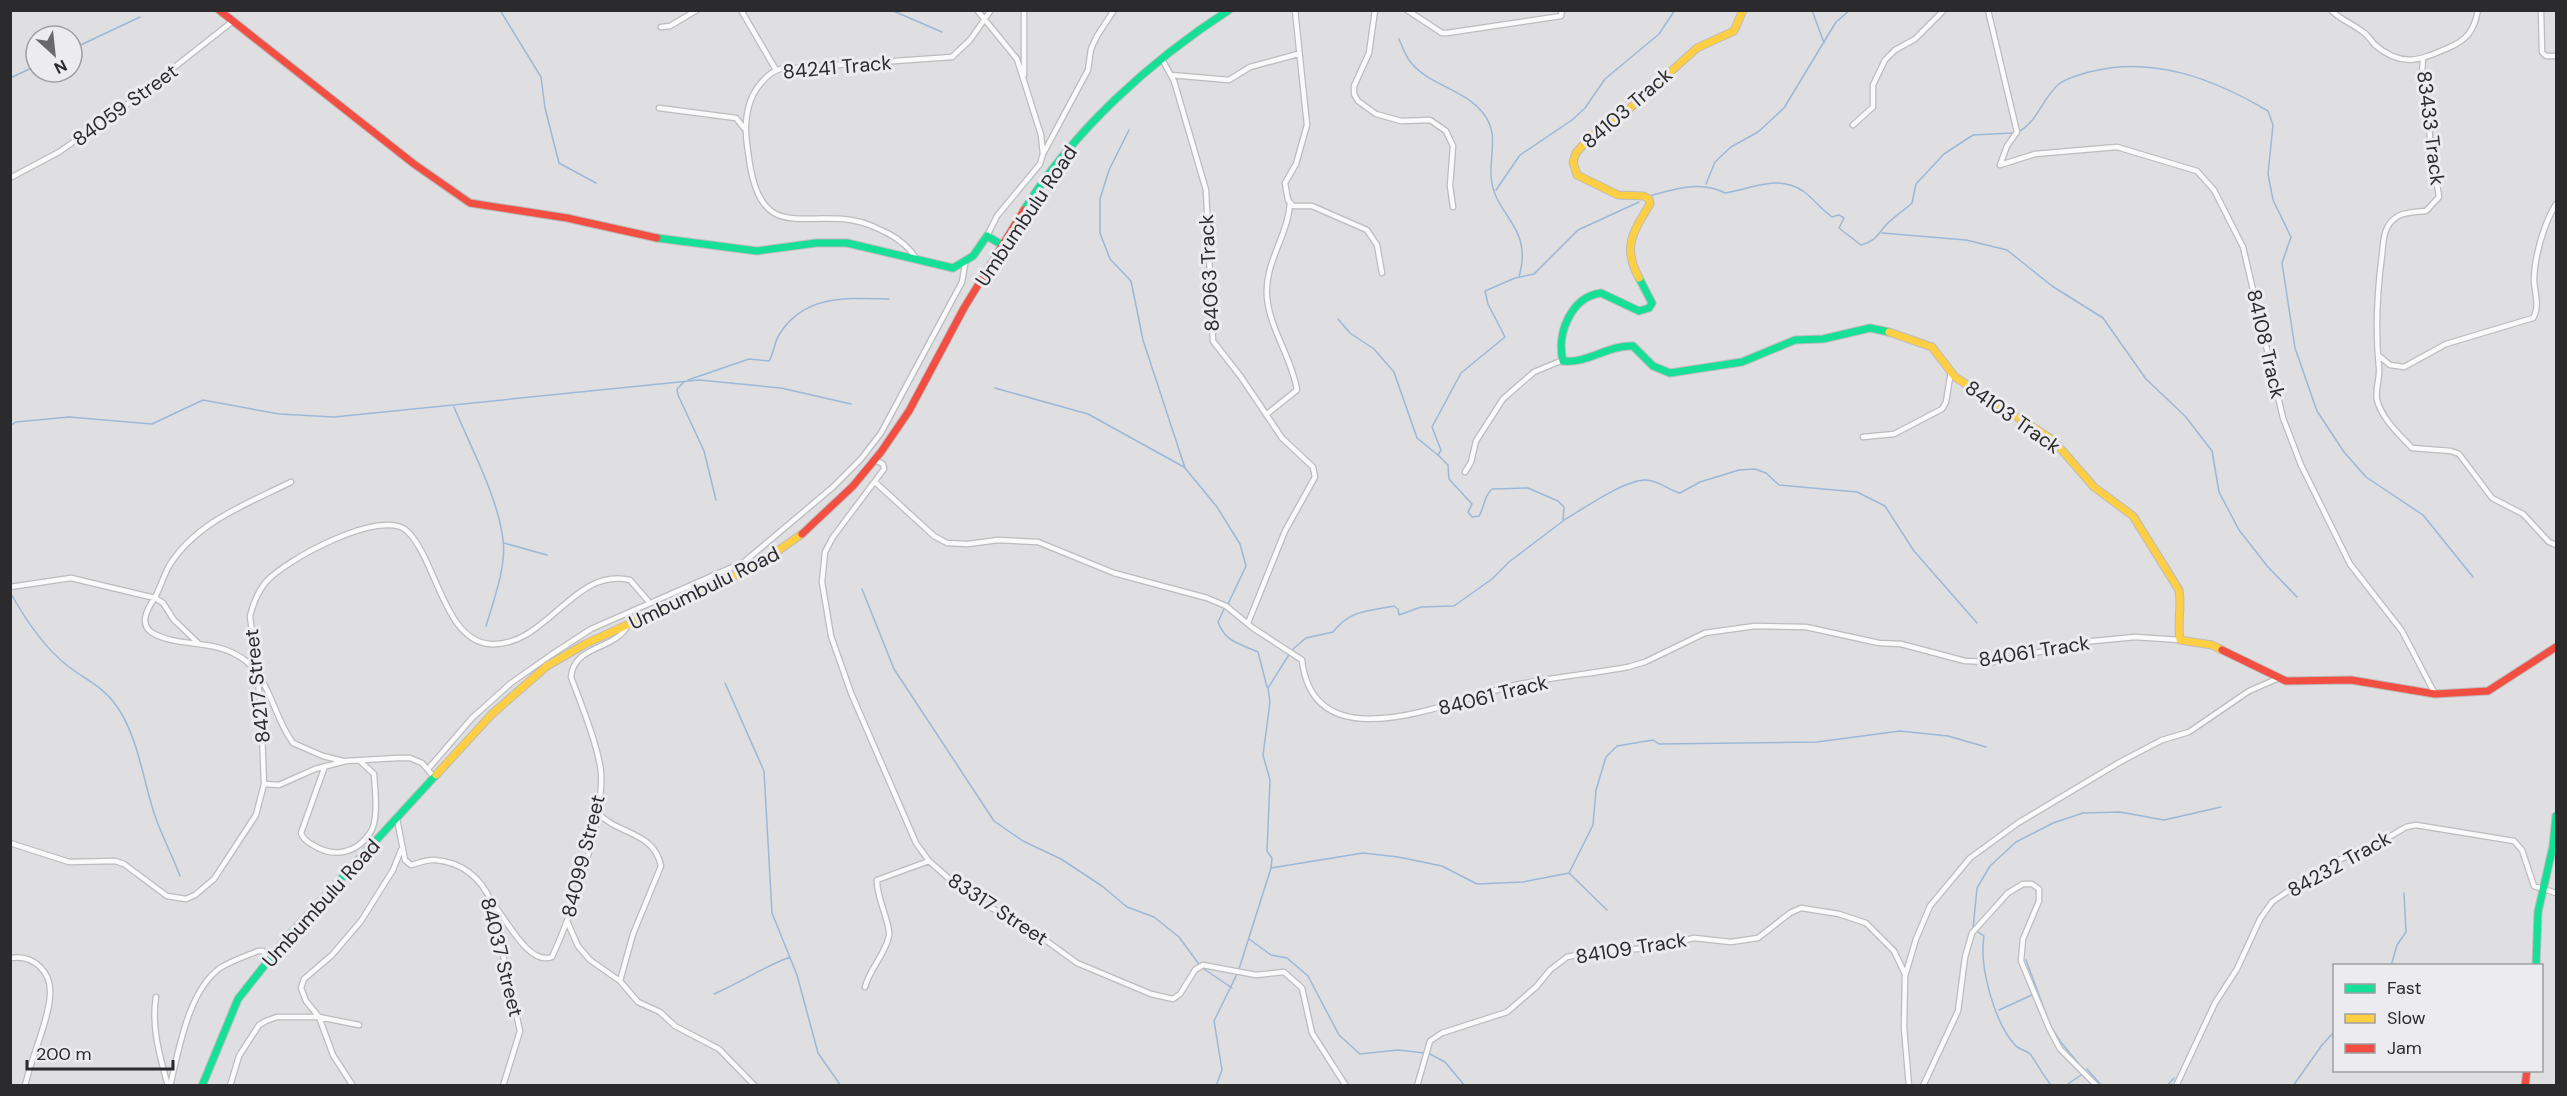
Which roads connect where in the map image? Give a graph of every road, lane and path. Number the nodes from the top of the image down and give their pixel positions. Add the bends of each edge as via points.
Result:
1 (219, 10) edge
2 (697, 10) edge
3 (741, 10) edge
4 (977, 10) edge
5 (991, 10) edge
6 (1024, 10) edge
7 (1114, 10) edge
8 (1229, 10) edge
9 (1295, 10) edge
10 (1375, 10) edge
11 (1407, 10) edge
12 (1562, 10) edge
13 (1743, 10) edge
14 (1944, 10) edge
15 (1988, 10) edge
16 (2478, 10) edge
17 (2541, 10) edge
18 (2332, 11) edge
19 (233, 21) junction
20 (984, 21) junction
21 (661, 27) dead end
22 (1298, 54) junction
23 (2556, 56) edge
24 (1162, 59) junction
25 (2424, 59) junction
26 (776, 70) junction
27 (1171, 75) junction
28 (1023, 81) junction
29 (659, 108) dead end
30 (1853, 125) dead end
31 (746, 131) junction
32 (1043, 154) junction
33 (10, 178) edge
34 (1290, 203) junction
35 (2556, 204) edge
36 (1453, 207) dead end
37 (987, 236) junction
38 (1004, 246) junction
39 (917, 261) junction
40 (965, 264) junction
41 (1382, 273) dead end
42 (2378, 355) junction
43 (1563, 360) junction
44 (1951, 371) junction
45 (1267, 414) junction
46 (1863, 437) dead end
47 (861, 459) junction
48 (872, 463) junction
49 (1465, 472) dead end
50 (291, 482) dead end
51 (875, 482) junction
52 (2556, 545) edge
53 (744, 562) junction
54 (748, 570) junction
55 (10, 587) edge
56 (154, 598) junction
57 (649, 602) junction
58 (1248, 623) junction
59 (628, 625) junction
60 (2180, 640) junction
61 (198, 643) junction
62 (2556, 647) edge
63 (256, 672) junction
64 (2279, 678) junction
65 (2435, 694) junction
66 (346, 761) junction
67 (360, 761) junction
68 (325, 766) junction
69 (428, 769) junction
70 (434, 777) junction
71 (264, 784) junction
72 (597, 813) junction
73 (2556, 816) edge
74 (397, 819) junction
75 (10, 843) edge
76 (401, 850) junction
77 (930, 861) junction
78 (2544, 889) junction
79 (2556, 893) edge
80 (491, 902) junction
81 (567, 921) junction
82 (10, 958) edge
83 (268, 961) junction
84 (2536, 964) edge
85 (1905, 974) junction
86 (620, 981) junction
87 (865, 987) dead end
88 (156, 997) dead end
89 (319, 1017) junction
90 (359, 1025) dead end
91 (25, 1086) edge
92 (169, 1086) edge
93 (202, 1086) edge
94 (230, 1086) edge
95 (353, 1086) edge
96 (503, 1086) edge
97 (755, 1086) edge
98 (1346, 1086) edge
99 (1417, 1086) edge
100 (1910, 1086) edge
101 (1923, 1086) edge
102 (2097, 1086) edge
103 (2176, 1086) edge

1 - 19 street
2 - 21 street
3 - 26 street
4 - 20 street
5 - 20 street, 84241 Track
6 - 28 street
7 - 32 street via 1097,36 1088,70
8 - 24 street, Umbumbulu Road
9 - 22 street
10 - 36 street via 1369,52 1354,94 1376,114 1401,121 1430,120 1446,131 1453,146
11 - 12 street via 1448,33 1561,16
13 - 43 street, 84103 Track via 1734,31 1697,48 1576,153 1573,162 1577,175 1618,195 1649,199 1627,250 1634,273 1652,303 1639,311 1604,293 1587,297 1564,326 1559,346
14 - 30 street via 1915,39 1890,53 1873,85 1873,107
15 - 65 street, 84108 Track via 2017,133 2000,165 2035,154 2117,147 2197,171 2207,180 2243,247 2283,418 2301,465 2350,564 2402,631
16 - 25 street, 83433 Track via 2469,35 2461,43
17 - 23 street via 2542,52
18 - 25 street via 2389,54 2405,60
19 - 33 street, 84059 Street via 59,153
19 - 39 street via 414,164 470,203 705,246 757,251 847,243
20 - 26 street, 84241 Track via 952,57
20 - 28 street via 1017,59
22 - 27 street via 1254,65 1229,80
22 - 34 street via 1307,125 1296,164 1285,183
24 - 27 street, 84063 Track
24 - 38 street, Umbumbulu Road via 1085,129 1027,206
25 - 42 street, 83433 Track via 2421,73 2427,87 2439,197 2431,208 2400,214 2387,228 2376,303
26 - 31 street, 84241 Track via 760,84 750,101
27 - 45 street, 84063 Track via 1206,190 1213,341
28 - 32 street via 1041,135
29 - 31 street via 736,118
31 - 39 street, 84241 Track via 758,192 771,210 788,219 851,220 874,226 894,237
32 - 37 street via 1040,164 997,216
34 - 41 street via 1312,206 1366,230 1377,246
34 - 45 street via 1286,228 1271,260 1267,299 1297,390
35 - 42 street via 2536,265 2537,308 2533,318 2446,344 2404,367 2390,365
37 - 38 street
37 - 40 street via 975,257
38 - 48 street, Umbumbulu Road via 964,308 909,411
39 - 40 street via 953,268
40 - 47 street via 962,282 881,433
42 - 52 street, 83433 Track via 2378,401 2406,442 2418,450 2459,454 2493,498 2519,511
43 - 44 street, 84103 Track via 1575,362 1623,344 1633,346 1658,371 1670,373 1743,362 1795,340 1823,339 1870,328 1932,347
43 - 49 street via 1534,372 1503,399 1476,441
44 - 46 street via 1942,409 1894,434
44 - 60 street, 84103 Track via 1980,395 2054,440 2094,487 2133,516 2180,590
45 - 58 street, 84063 Track via 1282,438 1312,467 1315,477 1285,531
47 - 48 street
47 - 53 street
48 - 51 street via 882,464 884,469
48 - 54 street, Umbumbulu Road via 846,494 791,544
50 - 56 street via 208,525 170,565
51 - 58 street, 84061 Track via 934,536 947,543 1038,542 1107,570 1207,598 1226,606
51 - 77 street, 83317 Street via 846,517 825,552 824,605 862,721 916,843
53 - 54 street
53 - 57 street
54 - 59 street, Umbumbulu Road
55 - 56 street via 71,578
56 - 61 street
56 - 61 street via 145,617 152,632
57 - 63 street, 84217 Street via 630,580 600,580 541,624 518,637 489,644 471,637 454,619 415,539 405,528 378,525 316,548 266,581 250,616
57 - 69 street via 591,629 511,683 472,718
58 - 60 street, 84061 Track via 1302,660 1312,694 1324,705 1340,714 1382,719 1424,712 1516,685 1628,667 1705,633 1755,626 1806,627 1879,643 1902,644 1965,661 2001,660 2093,641 2135,637
59 - 70 street, Umbumbulu Road via 585,644 525,683
59 - 72 street, 84099 Street via 620,636 576,659 572,668 571,677 601,770
60 - 64 street via 2212,645
61 - 63 street via 234,652
62 - 65 street via 2488,690
63 - 66 street via 293,743
63 - 71 street, 84217 Street
64 - 65 street via 2358,681
64 - 85 street via 2249,691 2189,732 2162,740 2120,762 1970,858 1930,906
66 - 67 street
66 - 68 street
67 - 68 street via 374,774 374,821 370,833 344,853 324,852 301,833
67 - 69 street via 410,758
68 - 71 street via 287,783
69 - 70 street
70 - 74 street, Umbumbulu Road
71 - 75 street, 84217 Street via 256,814 214,879 186,899 167,896 115,861 69,862
72 - 81 street, 84099 Street
72 - 86 street via 613,825 641,836 659,857 661,866 633,934
73 - 78 street
74 - 76 street
74 - 83 street, Umbumbulu Road
76 - 80 street, 84037 Street via 411,865 435,860 463,868 483,885
76 - 89 street via 361,921 304,980 303,995
77 - 87 street via 877,880 889,935
77 - 98 street, 83317 Street via 982,903 1026,926 1077,963 1151,994 1173,999 1195,970 1203,966 1256,975 1284,972 1298,983 1312,1033
78 - 79 street
78 - 84 street via 2538,912
78 - 103 street, 84232 Track via 2534,886 2522,850 2514,841 2416,825 2325,866 2272,902 2260,919
80 - 81 street, 84099 Street via 529,952 538,958 552,957
80 - 96 street, 84037 Street via 520,1030
81 - 86 street via 582,953
82 - 91 street via 27,958 36,963 49,981 46,1014
83 - 92 street via 263,951 258,951 222,967 206,982 183,1030
83 - 93 street, Umbumbulu Road via 238,999
85 - 99 street, 84109 Track via 1894,951 1866,923 1801,908 1758,938 1731,942 1694,938 1652,948 1575,955 1550,970 1508,1012 1442,1033 1430,1041
85 - 100 street via 1904,1028
86 - 97 street via 638,1002 719,1049
88 - 92 street via 158,1049
89 - 90 street
89 - 94 street via 277,1017 259,1025 235,1066
89 - 95 street via 333,1055
101 - 102 street via 1959,1011 1972,933 2008,893 2023,884 2032,884 2040,889 2039,901 2023,939 2021,961 2060,1049

